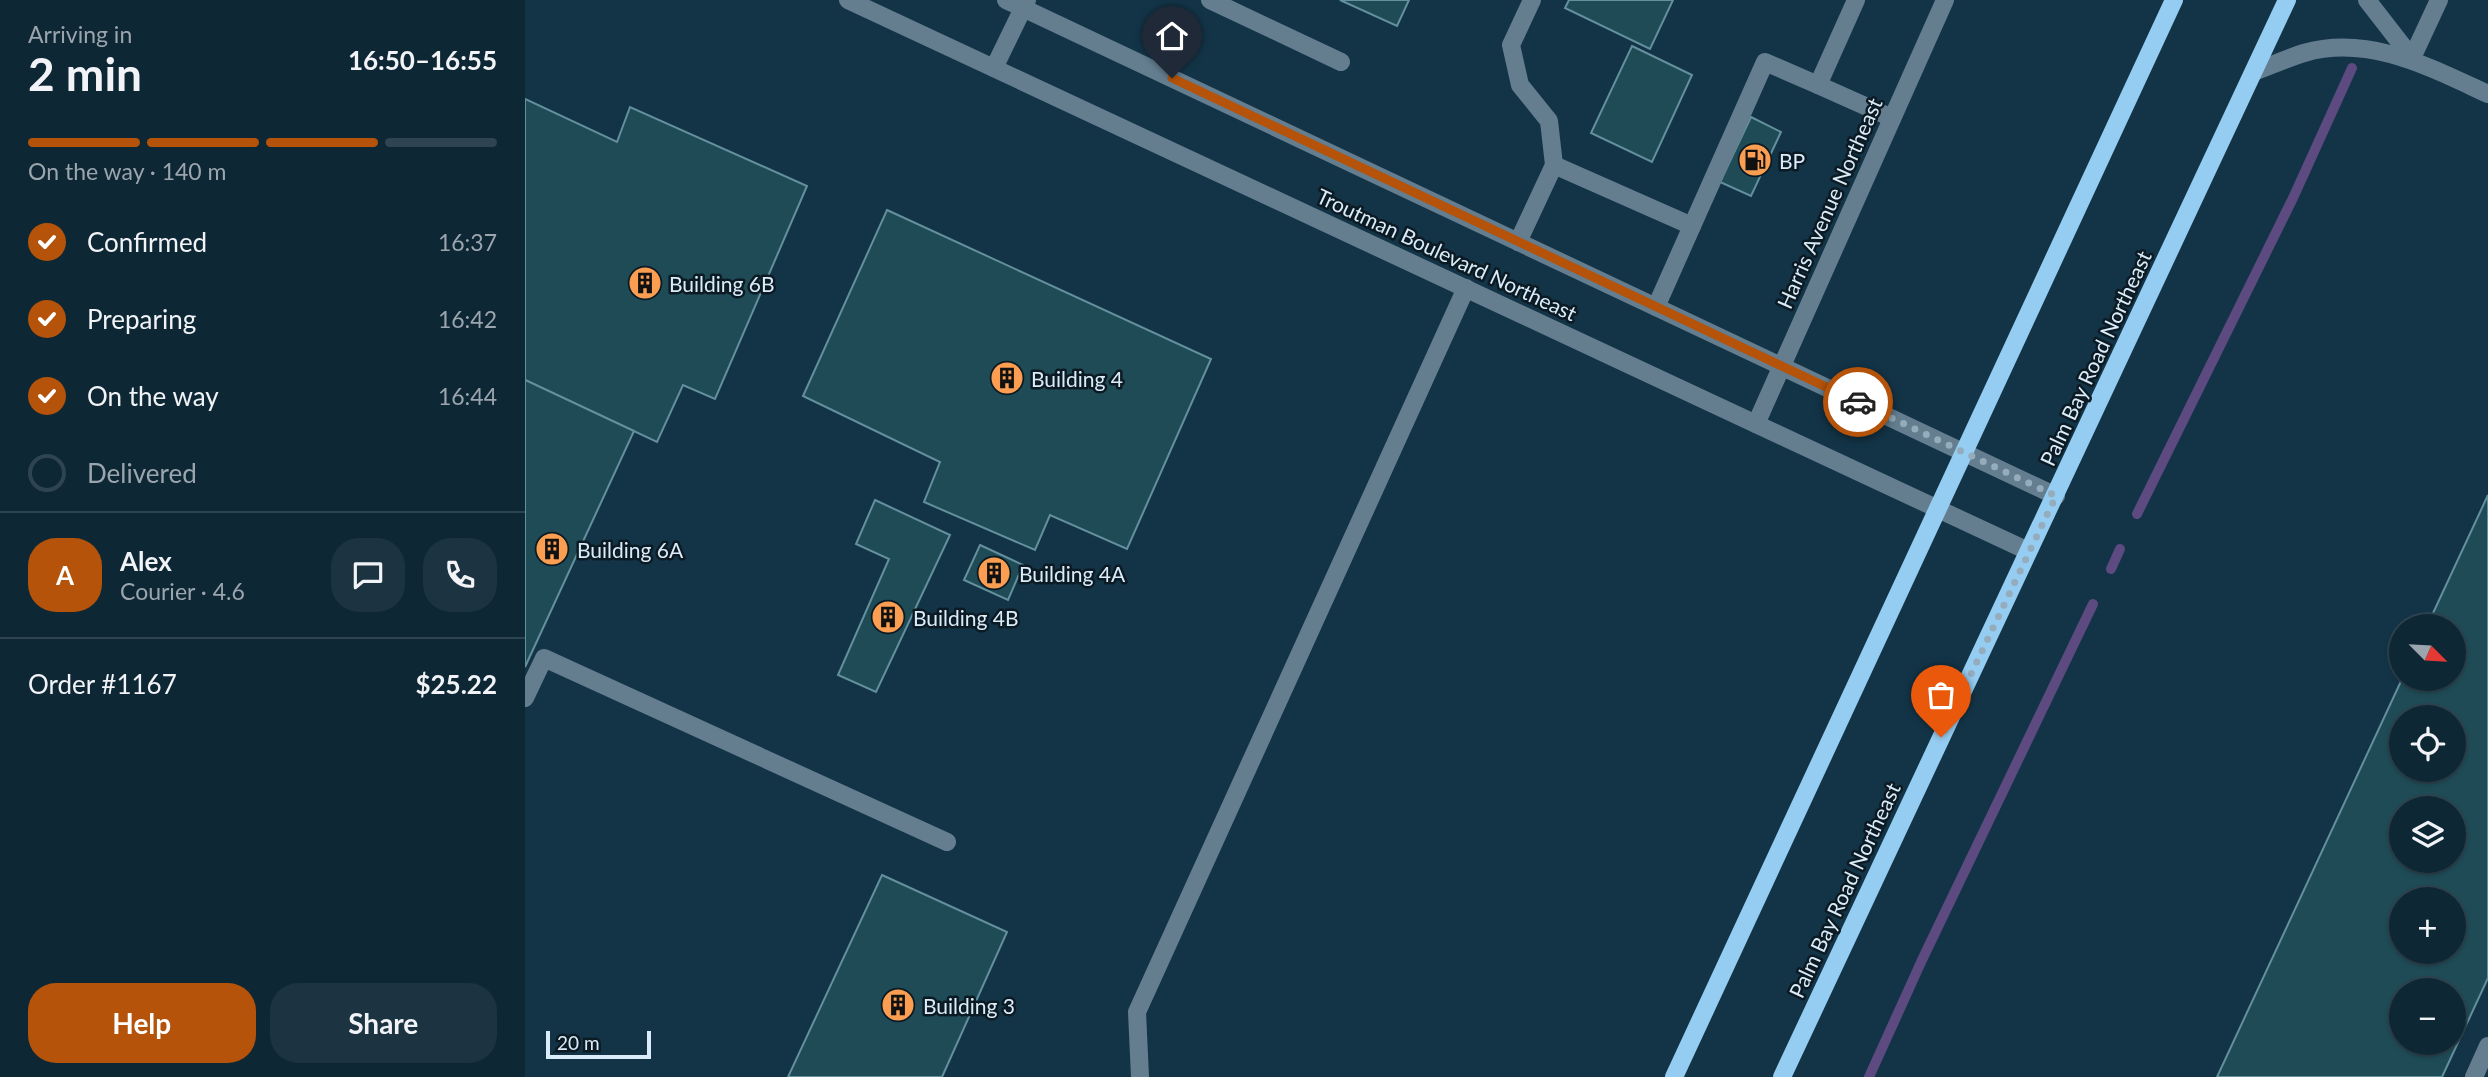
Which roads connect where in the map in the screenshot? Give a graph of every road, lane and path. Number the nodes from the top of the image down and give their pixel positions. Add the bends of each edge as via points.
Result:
1 (848, 0) edge
2 (1006, 0) edge
3 (1210, 0) edge
4 (1532, 0) edge
5 (1856, 0) edge
6 (1945, 0) edge
7 (2174, 0) edge
8 (2287, 0) edge
9 (2367, 0) edge
10 (2439, 0) edge
11 (1025, 4) edge
12 (2412, 58) junction
13 (1341, 62) dead end
14 (994, 68) junction
15 (2254, 72) junction
16 (1818, 85) junction
17 (2488, 94) edge
18 (1892, 118) junction
19 (1554, 165) junction
20 (1692, 226) junction
21 (1518, 242) junction
22 (1466, 288) junction
23 (1656, 307) junction
24 (1781, 366) junction
25 (1755, 424) junction
26 (1965, 453) junction
27 (2056, 496) junction
28 (1939, 510) junction
29 (2028, 551) junction
30 (525, 698) edge
31 (947, 842) dead end
32 (2488, 1046) edge
33 (1140, 1077) edge
34 (1674, 1077) edge
35 (1782, 1077) edge
36 (2474, 1077) edge

1 - 14 street, Troutman Boulevard Northeast
2 - 11 street, Troutman Boulevard Northeast
3 - 13 street
4 - 19 street via 1511,45 1520,85 1549,121
5 - 16 street
6 - 18 street, Harris Avenue Northeast
7 - 26 main road
8 - 15 main road, Palm Bay Road Northeast
9 - 12 street
10 - 12 street
11 - 14 street
11 - 21 street, Troutman Boulevard Northeast
12 - 15 street via 2344,47 2306,52
12 - 17 street
14 - 22 street, Troutman Boulevard Northeast
15 - 27 main road, Palm Bay Road Northeast
16 - 18 street
16 - 20 street via 1765,62
18 - 24 street, Harris Avenue Northeast
19 - 20 street
19 - 21 street
20 - 23 street
21 - 23 street, Troutman Boulevard Northeast
22 - 25 street, Troutman Boulevard Northeast
22 - 33 street via 1137,1012
23 - 24 street, Troutman Boulevard Northeast
24 - 25 street, Harris Avenue Northeast
24 - 26 street, Troutman Boulevard Northeast
25 - 28 street, Troutman Boulevard Northeast
26 - 27 street, Troutman Boulevard Northeast
26 - 28 main road
27 - 29 main road, Palm Bay Road Northeast
28 - 29 street, Troutman Boulevard Northeast
28 - 34 main road
29 - 35 main road, Palm Bay Road Northeast
30 - 31 street via 544,658
32 - 36 street

